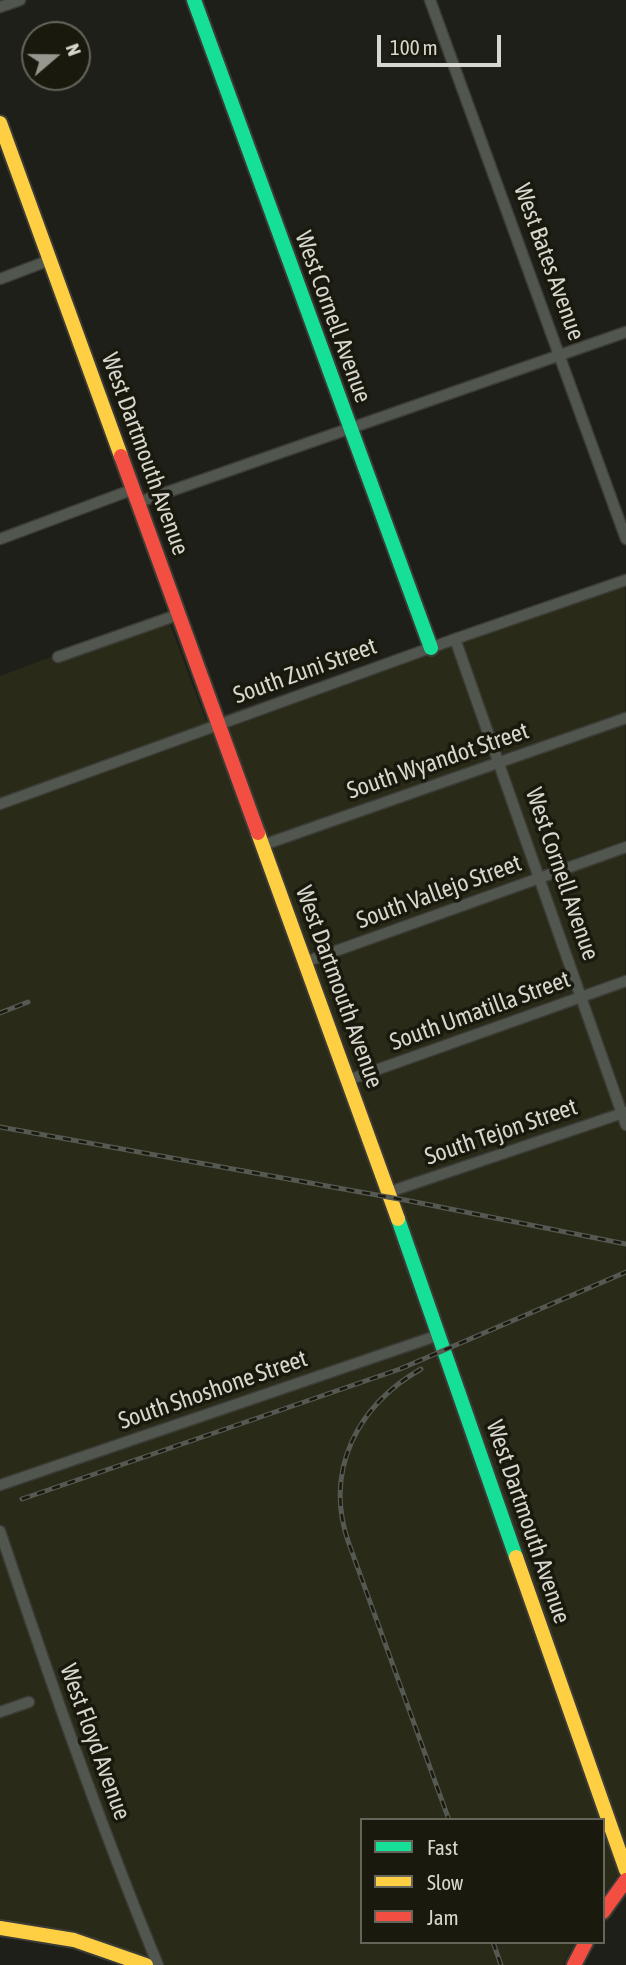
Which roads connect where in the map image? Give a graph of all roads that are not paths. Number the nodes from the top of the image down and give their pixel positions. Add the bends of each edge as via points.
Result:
1 (20, 0) edge
2 (194, 0) edge
3 (430, 0) edge
4 (0, 7) edge
5 (0, 123) edge
6 (4, 146) edge
7 (50, 260) junction
8 (0, 279) edge
9 (626, 331) edge
10 (561, 355) junction
11 (349, 430) junction
12 (136, 496) junction
13 (0, 539) edge
14 (626, 539) edge
15 (626, 580) edge
16 (180, 614) junction
17 (455, 639) junction
18 (430, 648) junction
19 (58, 657) dead end
20 (626, 718) edge
21 (220, 724) junction
22 (498, 762) junction
23 (0, 804) edge
24 (263, 845) junction
25 (626, 847) edge
26 (539, 878) junction
27 (305, 961) junction
28 (626, 981) edge
29 (581, 997) junction
30 (348, 1080) junction
31 (624, 1112) edge
32 (626, 1125) edge
33 (389, 1192) junction
34 (439, 1335) junction
35 (0, 1485) edge
36 (0, 1531) edge
37 (29, 1702) dead end
38 (0, 1712) edge
39 (626, 1870) edge
40 (626, 1880) edge
41 (605, 1909) edge
42 (0, 1928) edge
43 (585, 1944) edge
44 (146, 1965) edge
45 (158, 1965) edge
46 (574, 1965) edge

1 - 4 street
2 - 11 main road, West Cornell Avenue
3 - 10 street, West Bates Avenue
5 - 6 main road, West Dartmouth Avenue
6 - 7 main road, West Dartmouth Avenue
7 - 8 street
7 - 12 main road, West Dartmouth Avenue
9 - 10 street
10 - 11 street
10 - 14 street, West Bates Avenue
11 - 12 street
11 - 18 main road, West Cornell Avenue
12 - 13 street
12 - 16 main road, West Dartmouth Avenue
15 - 17 street, South Zuni Street
16 - 19 street
16 - 21 main road, West Dartmouth Avenue
17 - 18 street, South Zuni Street
17 - 22 street, West Cornell Avenue
18 - 21 street, South Zuni Street
20 - 22 street, South Wyandot Street
21 - 23 street, South Zuni Street
21 - 24 main road, West Dartmouth Avenue
22 - 24 street, South Wyandot Street
22 - 26 street, West Cornell Avenue
24 - 27 main road, West Dartmouth Avenue
25 - 26 street, South Vallejo Street
26 - 27 street, South Vallejo Street
26 - 29 street, West Cornell Avenue
27 - 30 main road, West Dartmouth Avenue
28 - 29 street, South Umatilla Street
29 - 30 street, South Umatilla Street
29 - 31 street, West Cornell Avenue
30 - 33 main road, West Dartmouth Avenue
31 - 32 street, West Cornell Avenue
31 - 33 street, South Tejon Street
33 - 34 main road, West Dartmouth Avenue
34 - 35 street, South Shoshone Street
34 - 39 main road, West Dartmouth Avenue
36 - 45 street, West Floyd Avenue via 109,1844
37 - 38 street
40 - 41 main road
42 - 44 main road via 89,1945
43 - 46 main road

